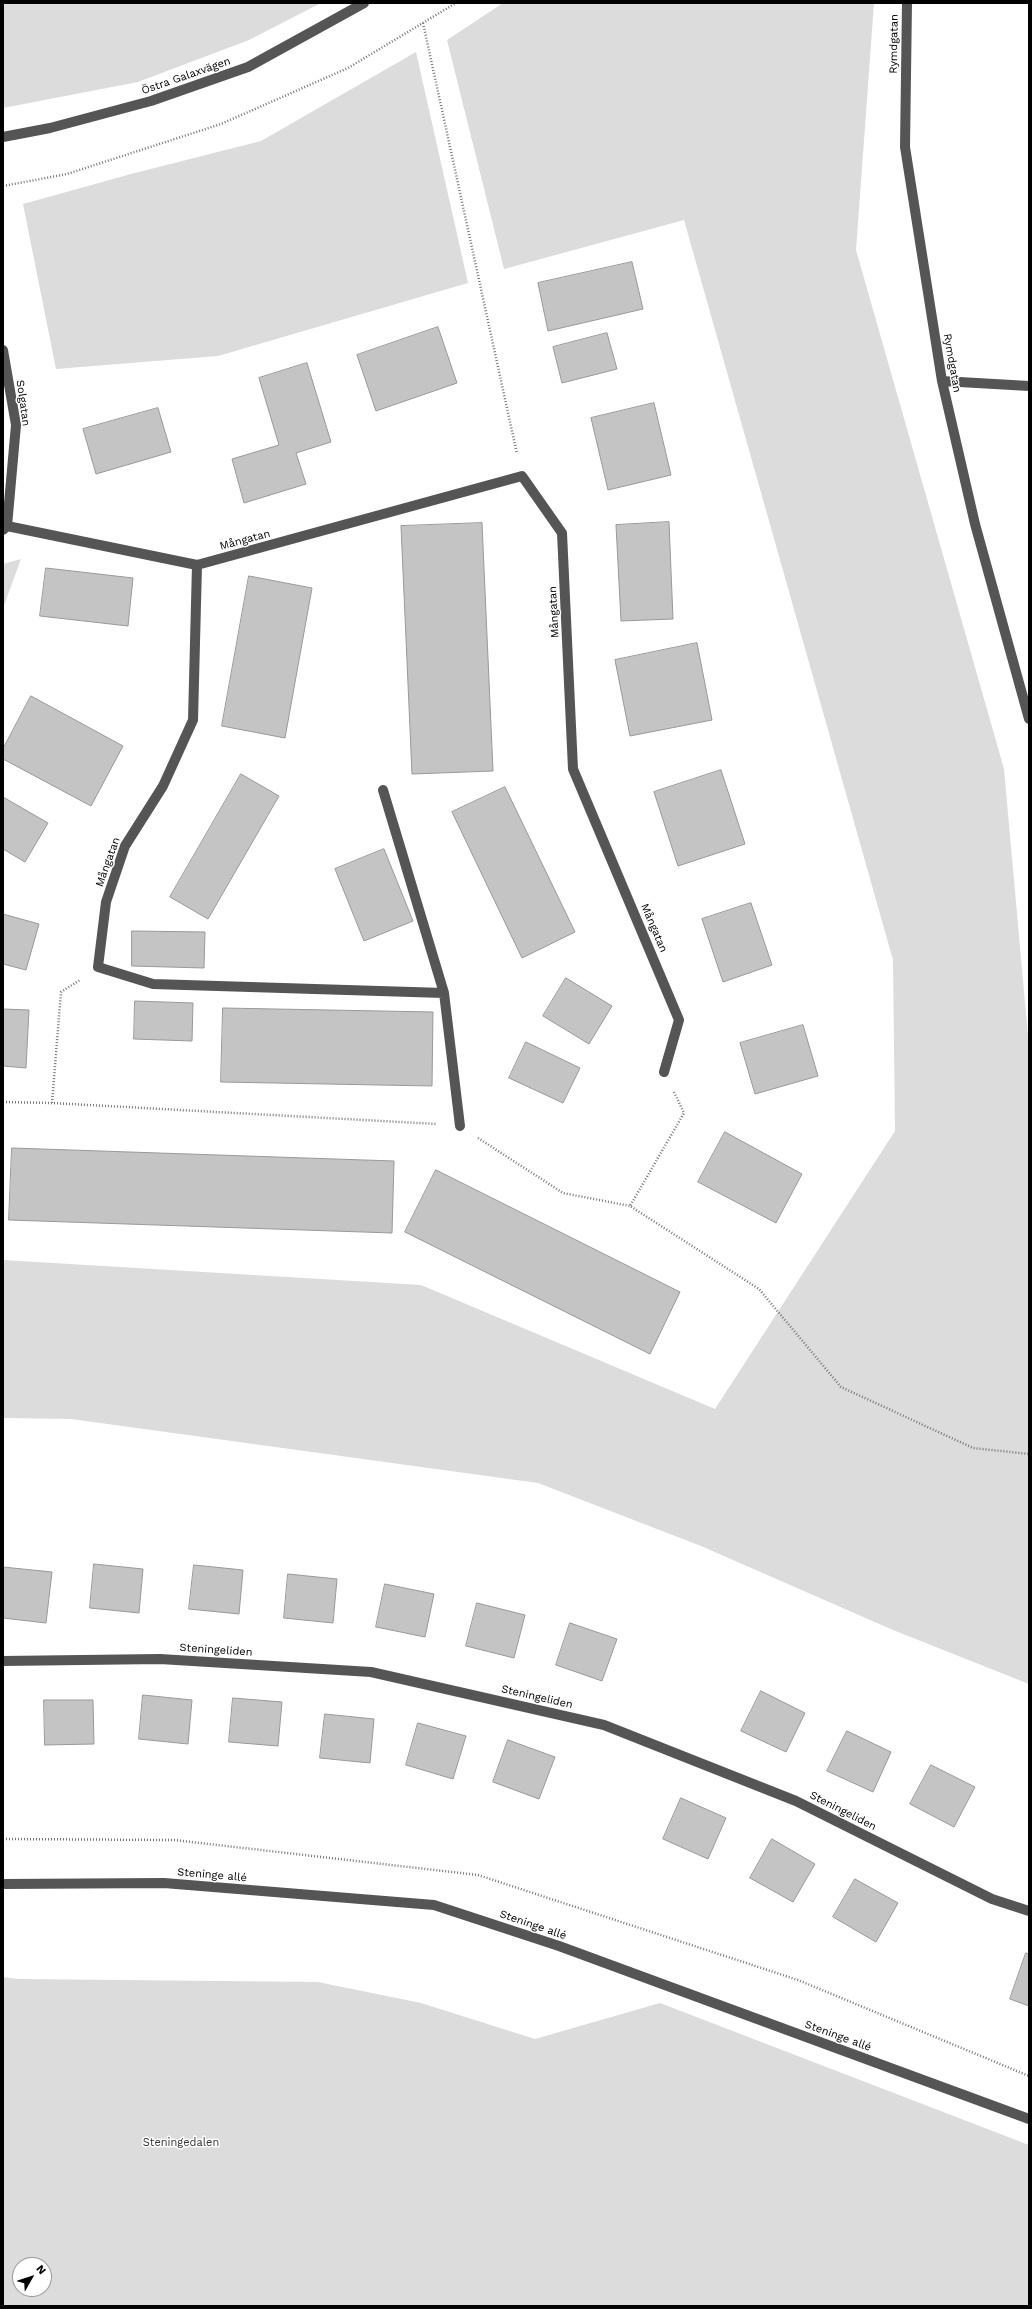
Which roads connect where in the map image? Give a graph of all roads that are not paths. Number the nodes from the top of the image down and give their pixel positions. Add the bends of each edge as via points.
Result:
1 (364, 3) edge
2 (907, 3) edge
3 (3, 137) edge
4 (3, 350) edge
5 (942, 382) junction
6 (1029, 386) edge
7 (5, 528) edge
8 (197, 565) junction
9 (1029, 718) edge
10 (383, 790) dead end
11 (444, 993) junction
12 (664, 1072) road end
13 (460, 1126) road end
14 (3, 1661) edge
15 (3, 1884) edge
16 (1029, 1911) edge
17 (1029, 2119) edge

1 - 3 street, Östra Galaxvägen via 248,67 151,101 50,128
2 - 5 street, Rymdgatan via 904,147
4 - 7 street, Solgatan via 16,425
5 - 6 street
5 - 9 street, Rymdgatan via 975,524
7 - 8 street, Mångatan
8 - 11 street, Mångatan via 193,720 163,786 125,846 106,902 98,967 153,984
8 - 12 street, Mångatan via 522,476 562,533 573,769 680,1020
10 - 11 street
11 - 13 street
14 - 16 street, Steningeliden via 160,1659 371,1672 604,1725 796,1801 992,1899
15 - 17 street, Steninge allé via 164,1883 434,1904 559,1946

